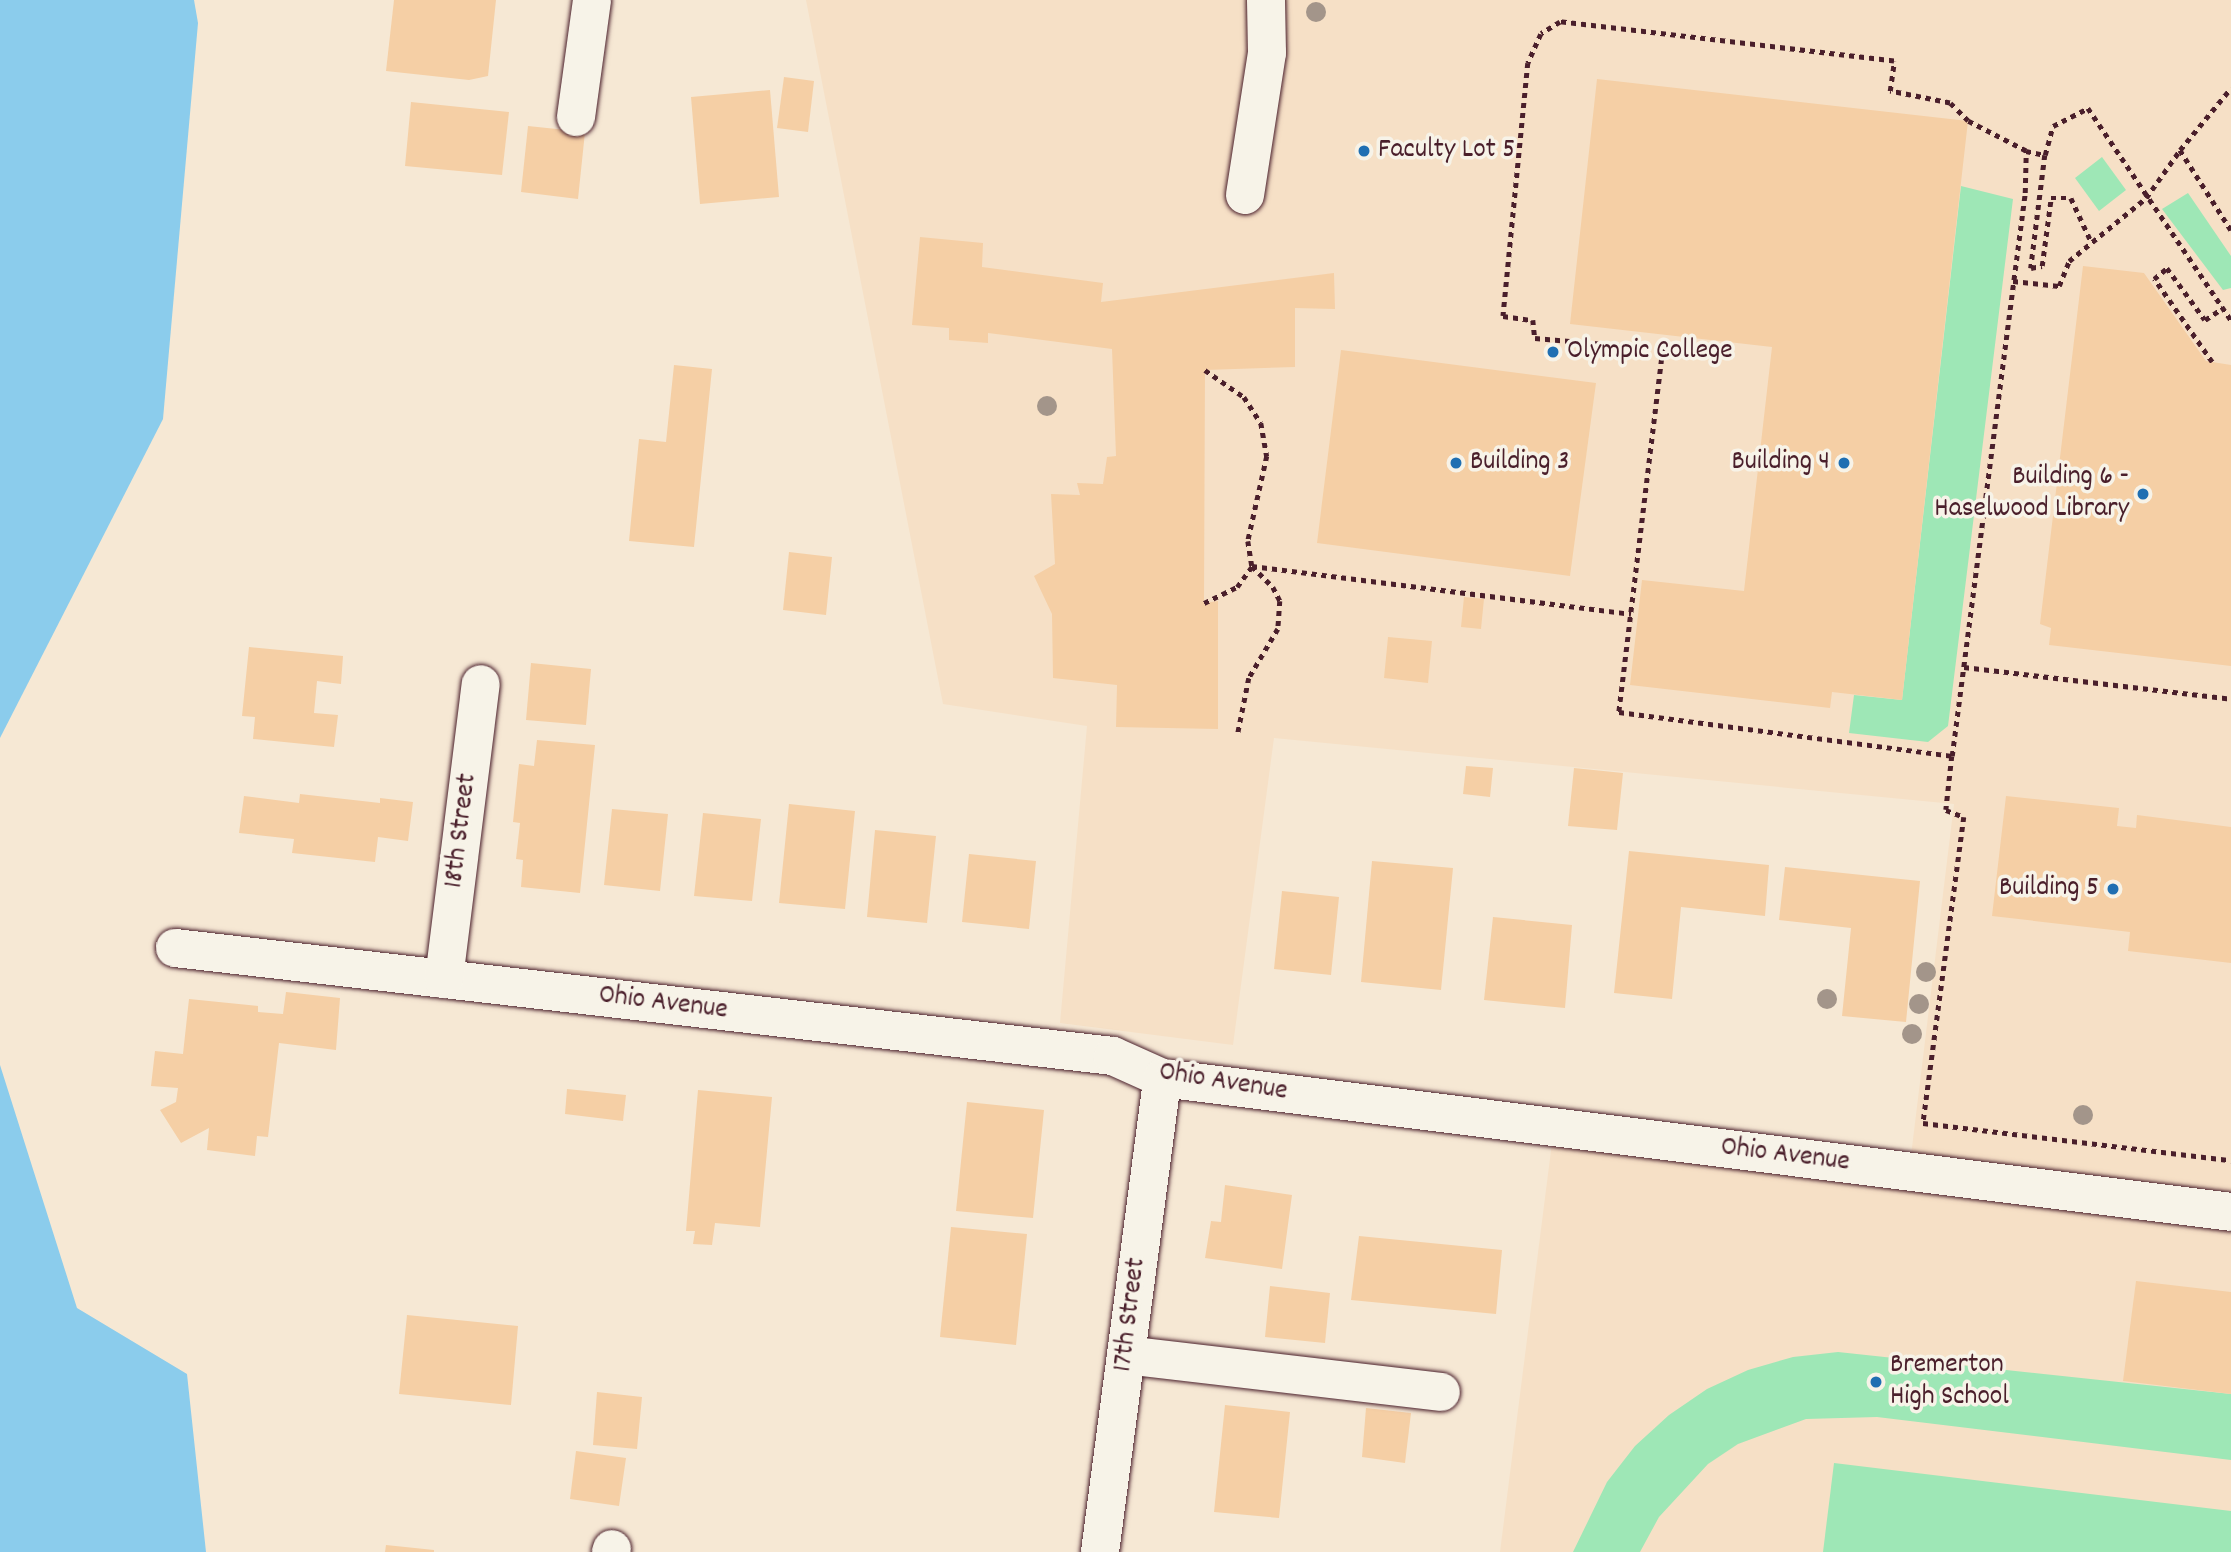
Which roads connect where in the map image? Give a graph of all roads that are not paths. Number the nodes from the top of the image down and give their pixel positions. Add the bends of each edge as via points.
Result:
1 (592, 0) edge
2 (1266, 0) edge
3 (576, 117) dead end
4 (1245, 195) dead end
5 (481, 684) dead end
6 (174, 948) dead end
7 (444, 979) junction
8 (1162, 1078) junction
9 (2231, 1212) edge
10 (1126, 1355) junction
11 (1441, 1392) dead end
12 (1100, 1552) edge

1 - 3 street
2 - 4 street via 1267,53
5 - 7 street, 18th Street
6 - 7 street, Ohio Avenue
7 - 8 street, Ohio Avenue via 1113,1056
8 - 9 street, Ohio Avenue
8 - 10 street, 17th Street
10 - 11 street
10 - 12 street, 17th Street

